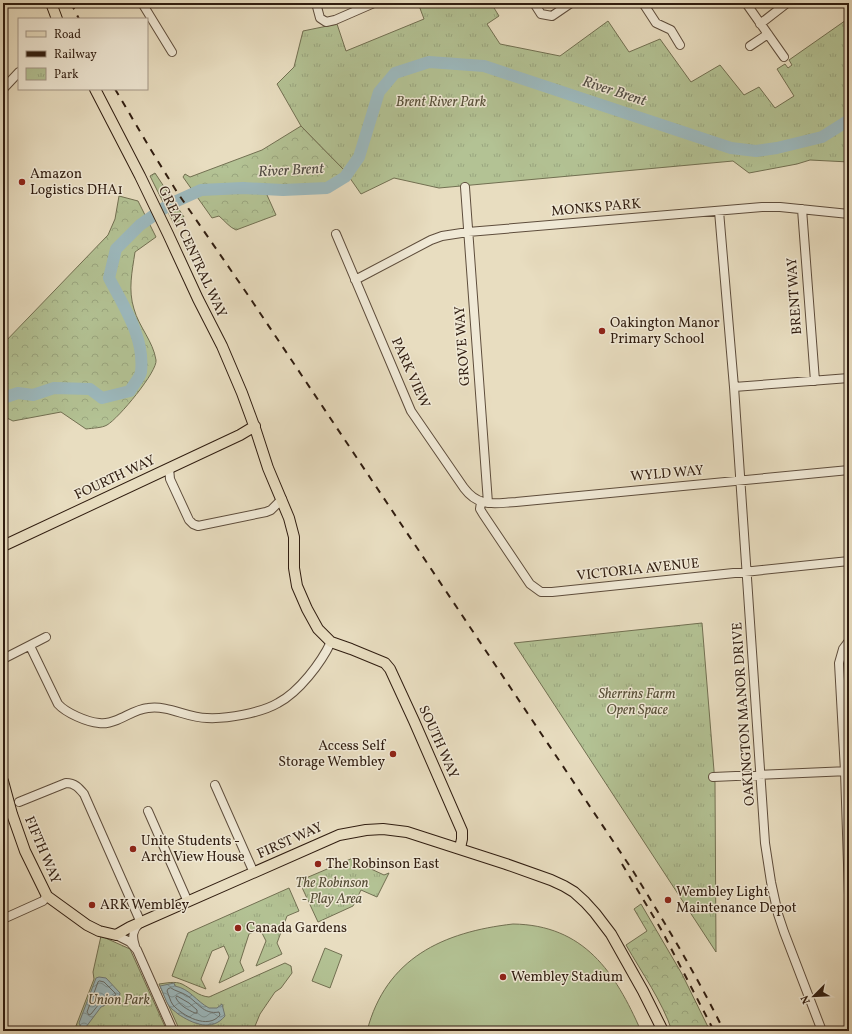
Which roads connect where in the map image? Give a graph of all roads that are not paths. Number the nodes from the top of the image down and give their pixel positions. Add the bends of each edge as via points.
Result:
1 (51, 3) edge
2 (142, 3) edge
3 (316, 3) edge
4 (374, 3) edge
5 (534, 3) edge
6 (570, 3) edge
7 (643, 3) edge
8 (746, 3) edge
9 (787, 3) edge
10 (57, 18) edge
11 (760, 24) junction
12 (768, 34) junction
13 (680, 45) dead end
14 (750, 46) dead end
15 (172, 52) dead end
16 (784, 57) dead end
17 (18, 73) edge
18 (3, 89) edge
19 (96, 90) edge
20 (465, 187) dead end
21 (802, 210) junction
22 (719, 211) junction
23 (849, 214) edge
24 (468, 232) junction
25 (336, 234) dead end
26 (355, 280) junction
27 (849, 378) edge
28 (815, 381) junction
29 (734, 387) junction
30 (256, 428) junction
31 (169, 468) junction
32 (849, 470) edge
33 (740, 481) junction
34 (282, 499) junction
35 (484, 503) junction
36 (3, 546) edge
37 (849, 561) edge
38 (747, 572) junction
39 (46, 637) dead end
40 (849, 640) edge
41 (331, 642) junction
42 (30, 646) junction
43 (3, 659) edge
44 (847, 771) edge
45 (761, 774) junction
46 (713, 778) dead end
47 (3, 781) edge
48 (215, 785) dead end
49 (18, 802) dead end
50 (148, 811) dead end
51 (460, 848) junction
52 (254, 873) junction
53 (849, 895) edge
54 (47, 896) junction
55 (188, 902) junction
56 (3, 919) edge
57 (140, 923) junction
58 (116, 935) junction
59 (137, 950) junction
60 (173, 1031) edge
61 (663, 1031) edge
62 (822, 1031) edge

1 - 10 main road
2 - 15 street
3 - 4 street via 320,18 326,22
5 - 6 street via 542,14 552,16
7 - 13 street via 656,24 672,30
8 - 11 street
9 - 11 street
11 - 12 street
12 - 14 street
12 - 16 street
17 - 18 street
19 - 30 main road, GREAT CENTRAL WAY via 222,346
20 - 24 street, GROVE WAY
21 - 22 street, MONKS PARK via 762,207
21 - 23 street, MONKS PARK
21 - 28 street, BRENT WAY
22 - 24 street, MONKS PARK
22 - 29 street, OAKINGTON MANOR DRIVE
24 - 26 street, MONKS PARK via 431,240
24 - 35 street, GROVE WAY
25 - 26 street, PARK VIEW
26 - 35 street, PARK VIEW via 414,416 470,496
27 - 28 street
28 - 29 street
29 - 33 street, OAKINGTON MANOR DRIVE
30 - 31 main road, FOURTH WAY
30 - 34 main road, SOUTH WAY via 268,468
31 - 34 street via 170,479 189,520 198,526 266,512
31 - 36 main road, FOURTH WAY
32 - 33 street, WYLD WAY
33 - 35 street, WYLD WAY
33 - 38 street, OAKINGTON MANOR DRIVE
34 - 41 main road, SOUTH WAY via 294,537 297,586 318,629
35 - 38 street, VICTORIA AVENUE via 480,510 486,520 530,584 541,592
37 - 38 street, VICTORIA AVENUE
38 - 45 street, OAKINGTON MANOR DRIVE
39 - 42 street
40 - 44 street via 839,662
41 - 42 street via 325,655 306,679 290,696 278,704 245,715 208,718 172,710 147,708 100,723 80,717 63,709 57,703
41 - 51 main road, SOUTH WAY via 385,663 390,669 462,831
42 - 43 street
44 - 45 street
44 - 53 street
45 - 46 street
45 - 62 street, OAKINGTON MANOR DRIVE via 765,843 774,897 784,932
47 - 54 main road, FIFTH WAY via 25,851
48 - 52 street
49 - 57 street via 66,783 73,784 81,790
50 - 55 street
51 - 52 main road, FIRST WAY via 407,832 366,830 339,835
51 - 61 main road via 551,880 574,892 611,934
52 - 55 main road, FIRST WAY
54 - 56 street via 43,901
54 - 58 main road, FIFTH WAY via 87,925
55 - 57 main road, FIRST WAY
57 - 58 main road
57 - 59 street via 135,928 133,936
58 - 59 street via 130,942
59 - 60 street

